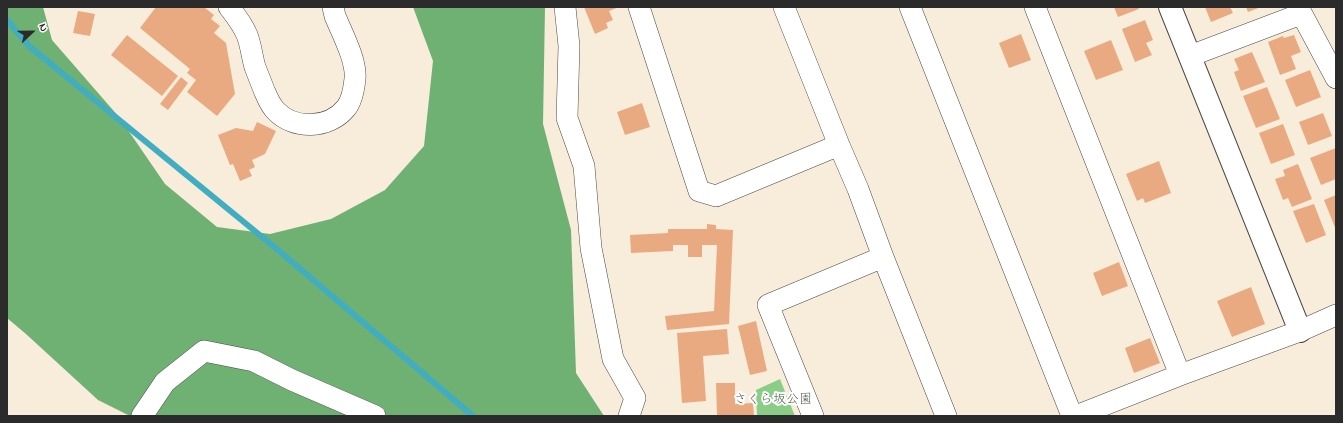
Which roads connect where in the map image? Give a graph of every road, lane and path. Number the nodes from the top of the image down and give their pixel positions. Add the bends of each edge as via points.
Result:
1 (229, 7) edge
2 (333, 7) edge
3 (565, 7) edge
4 (639, 7) edge
5 (784, 7) edge
6 (910, 7) edge
7 (1036, 7) edge
8 (1170, 7) edge
9 (1300, 10) edge
10 (1190, 56) junction
11 (1336, 78) edge
12 (839, 145) junction
13 (883, 257) junction
14 (1336, 316) edge
15 (1300, 331) junction
16 (1180, 375) junction
17 (142, 416) edge
18 (375, 416) edge
19 (629, 416) edge
20 (813, 416) edge
21 (946, 416) edge
22 (1072, 416) edge
23 (1076, 416) edge

1 - 2 street via 247,34 256,69 269,102 282,117 296,123 313,125 325,122 340,113 346,107 354,88 354,66
3 - 19 street via 569,46 567,118 584,166 591,248 613,360 635,398
4 - 12 street via 699,191 716,196
5 - 12 street
6 - 22 street
7 - 16 street
8 - 10 street
9 - 10 street
9 - 11 street
10 - 15 street
12 - 13 street
13 - 20 street via 768,305
13 - 21 street
14 - 15 street
15 - 16 street
16 - 23 street
17 - 18 street via 165,382 204,351 254,361

